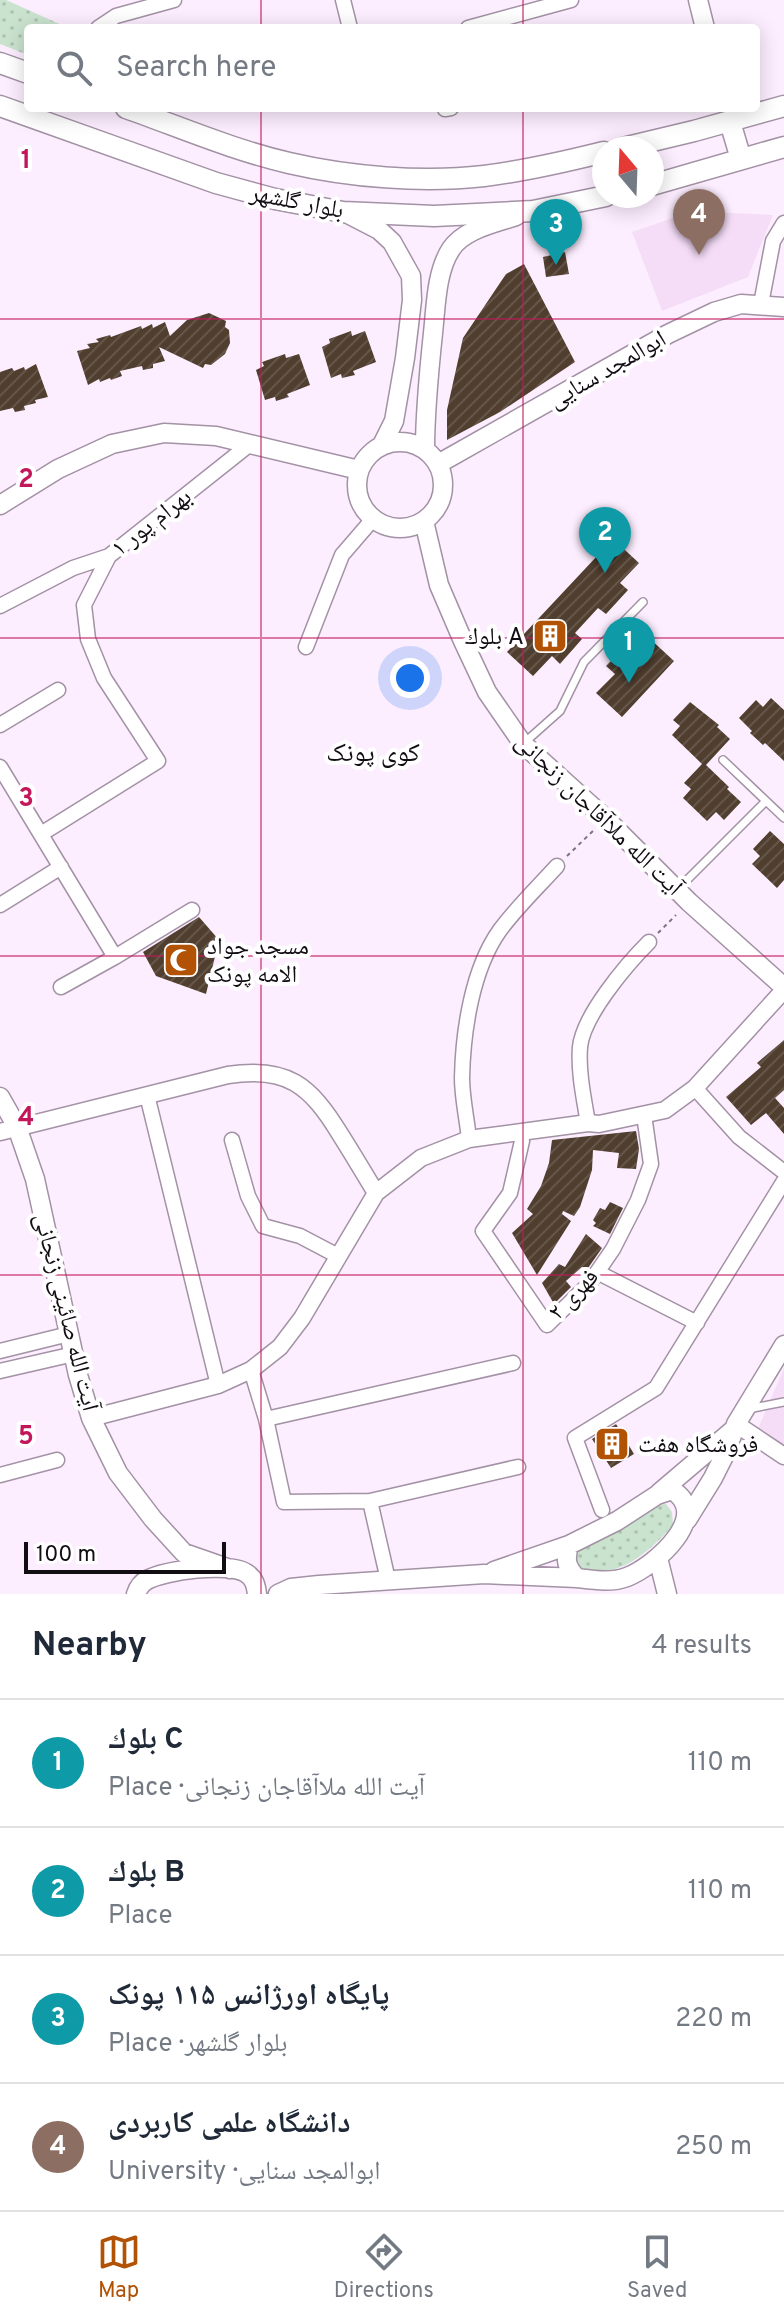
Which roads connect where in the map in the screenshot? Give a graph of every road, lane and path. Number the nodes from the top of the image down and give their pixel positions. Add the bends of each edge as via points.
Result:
1 (174, 0) edge
2 (343, 0) edge
3 (571, 0) edge
4 (698, 0) edge
5 (104, 24) edge
6 (349, 24) edge
7 (483, 24) edge
8 (704, 24) edge
9 (0, 63) edge
10 (24, 72) edge
11 (0, 106) edge
12 (784, 106) edge
13 (760, 110) edge
14 (137, 112) edge
15 (728, 115) edge
16 (661, 136) edge
17 (784, 147) edge
18 (592, 155) edge
19 (741, 159) junction
20 (664, 181) edge
21 (592, 199) edge
22 (533, 211) junction
23 (343, 212) junction
24 (784, 223) edge
25 (761, 304) junction
26 (784, 307) edge
27 (250, 444) junction
28 (382, 445) junction
29 (425, 449) junction
30 (438, 464) junction
31 (359, 470) junction
32 (0, 505) edge
33 (373, 519) junction
34 (424, 521) junction
35 (109, 556) junction
36 (643, 602) dead end
37 (0, 606) edge
38 (306, 647) dead end
39 (58, 690) dead end
40 (0, 725) edge
41 (523, 744) junction
42 (723, 760) dead end
43 (0, 767) edge
44 (4, 784) edge
45 (766, 801) junction
46 (784, 818) edge
47 (606, 819) junction
48 (41, 834) junction
49 (557, 866) joint
50 (61, 867) junction
51 (684, 897) junction
52 (0, 905) edge
53 (192, 910) dead end
54 (649, 942) joint
55 (115, 957) junction
56 (61, 987) dead end
57 (784, 989) edge
58 (695, 1088) junction
59 (147, 1095) junction
60 (0, 1097) edge
61 (644, 1115) junction
62 (588, 1123) junction
63 (9, 1129) edge
64 (469, 1139) junction
65 (232, 1140) dead end
66 (522, 1141) dead end
67 (784, 1172) edge
68 (784, 1181) edge
69 (376, 1193) junction
70 (338, 1256) junction
71 (597, 1272) junction
72 (697, 1323) junction
73 (69, 1334) junction
74 (784, 1345) edge
75 (0, 1351) edge
76 (74, 1354) junction
77 (513, 1363) dead end
78 (251, 1370) junction
79 (0, 1371) edge
80 (218, 1385) junction
81 (784, 1402) edge
82 (91, 1418) junction
83 (266, 1419) junction
84 (738, 1421) junction
85 (784, 1456) edge
86 (57, 1460) dead end
87 (518, 1467) dead end
88 (0, 1475) edge
89 (657, 1495) junction
90 (370, 1501) junction
91 (602, 1510) dead end
92 (687, 1520) junction
93 (569, 1545) junction
94 (184, 1553) junction
95 (658, 1558) junction
96 (230, 1569) junction
97 (484, 1574) junction
98 (159, 1576) junction
99 (577, 1578) junction
100 (388, 1580) junction
101 (255, 1586) edge
102 (629, 1587) edge
103 (284, 1591) edge
104 (134, 1593) edge
105 (667, 1594) edge

1 - 5 street
2 - 6 street
3 - 7 street
4 - 8 main road
9 - 10 main road
11 - 23 main road, بلوار گلشهر via 216,183
12 - 13 main road
14 - 18 main road, بلوار گلشهر via 227,144 331,171 481,176
15 - 16 main road
15 - 19 main road
17 - 19 main road
19 - 20 main road
21 - 22 main road, بلوار گلشهر
22 - 23 main road, بلوار گلشهر via 434,216
22 - 29 main road via 488,225 451,249 438,292
23 - 28 main road via 392,242 411,276 405,358 394,421
24 - 25 street via 773,241
25 - 26 main road, ابوالمجد سنایی
25 - 30 main road, ابوالمجد سنایی via 714,312 668,334
27 - 31 main road
27 - 32 main road via 164,433 112,444
27 - 35 street, بهرام پور ۱
28 - 29 main road via 404,442
28 - 31 main road
29 - 30 main road
30 - 34 main road via 442,495
31 - 33 main road via 357,491
33 - 34 main road via 407,528
33 - 38 street via 342,555
34 - 41 main road, آیت الله ملاآقاجان زنجانی via 439,585 463,641 487,692
35 - 37 street, بهرام پور ۱ via 73,568
35 - 48 street via 84,605 88,639 104,678 158,761
36 - 41 lane via 584,662 560,711
39 - 40 street
41 - 47 main road, آیت الله ملاآقاجان زنجانی
42 - 45 lane
43 - 44 street
44 - 48 street
45 - 46 lane
45 - 51 lane via 687,880
47 - 49 path
47 - 51 main road, آیت الله ملاآقاجان زنجانی
48 - 50 street
49 - 64 street via 498,932 484,960 468,1012 462,1080
50 - 52 street
50 - 55 street
51 - 54 path
51 - 57 main road, آیت الله ملاآقاجان زنجانی
53 - 55 street
54 - 62 street via 608,991 580,1046
55 - 56 street
57 - 58 street
58 - 61 street via 665,1110
58 - 67 street via 739,1137
59 - 63 street
59 - 69 street via 249,1071 292,1080 324,1108
59 - 80 street
60 - 63 main road, آیت الله صائینی زنجانی
61 - 62 street
61 - 71 street, فهری ۲ via 651,1164 638,1200
62 - 64 street
63 - 73 main road, آیت الله صائینی زنجانی via 35,1179
64 - 69 street via 421,1158
65 - 70 street via 263,1226 300,1236
66 - 71 street, فهری ۲ via 510,1193 483,1231 547,1325
68 - 72 street
69 - 70 street
70 - 78 street via 295,1328
71 - 72 street
72 - 91 street via 656,1388 575,1438
73 - 75 street
73 - 76 main road, آیت الله صائینی زنجانی
74 - 84 main road
76 - 79 street
76 - 82 main road, آیت الله صائینی زنجانی
77 - 83 street
78 - 80 street
78 - 83 street
80 - 82 street
81 - 84 lane
82 - 94 main road, آیت الله صائینی زنجانی via 118,1473
83 - 90 street via 284,1502
84 - 85 street
84 - 89 main road
84 - 92 main road
86 - 88 street
87 - 90 street
89 - 92 main road via 672,1490 681,1496
89 - 93 main road
90 - 100 street
92 - 95 main road
93 - 97 main road
93 - 99 main road via 568,1569
94 - 96 main road, آیت الله صائینی زنجانی
94 - 98 main road
95 - 102 main road
95 - 105 main road
96 - 98 main road
96 - 101 main road, آیت الله صائینی زنجانی via 243,1571
97 - 99 main road
97 - 100 main road, آیت الله صائینی زنجانی
98 - 104 main road via 146,1580
99 - 102 main road
100 - 103 main road, آیت الله صائینی زنجانی
101 - 103 main road, آیت الله صائینی زنجانی

